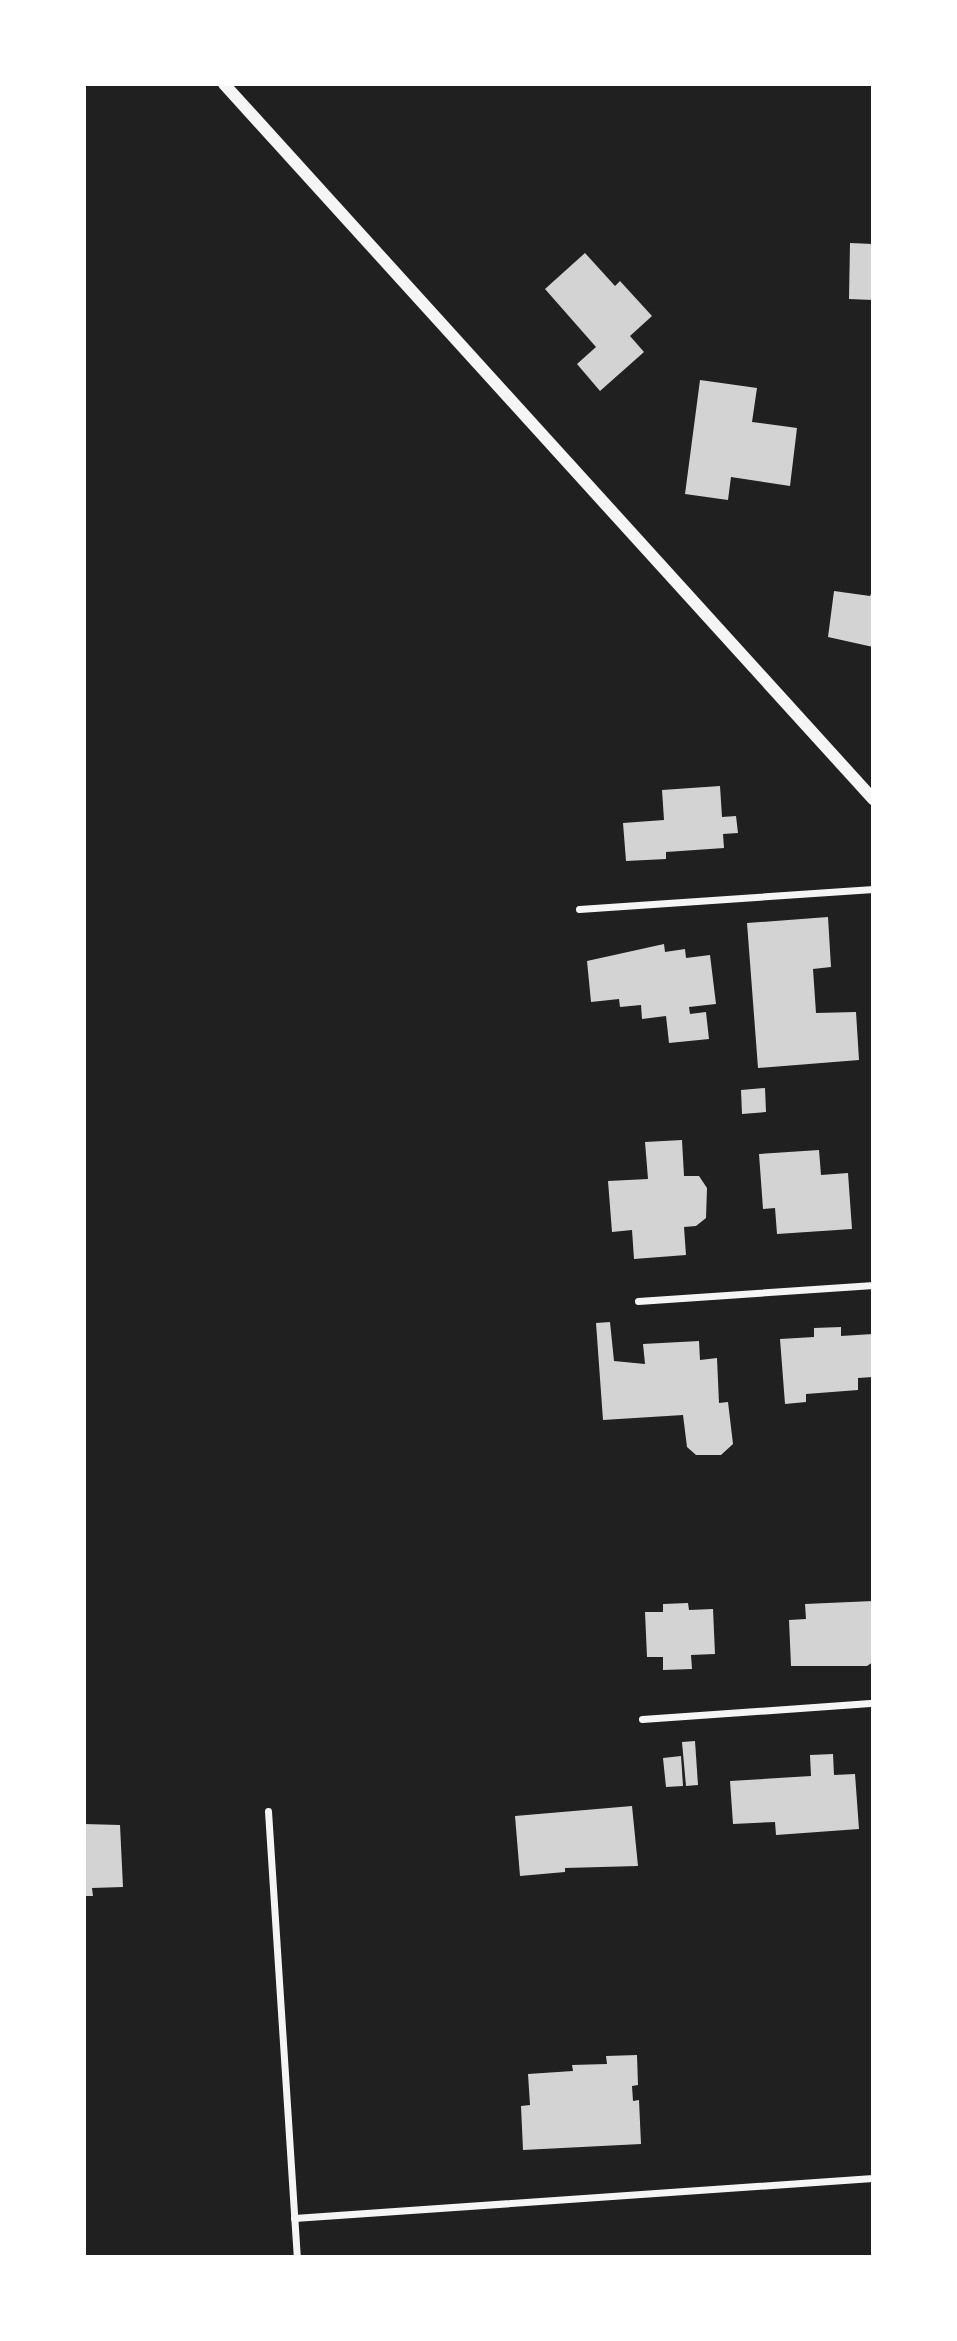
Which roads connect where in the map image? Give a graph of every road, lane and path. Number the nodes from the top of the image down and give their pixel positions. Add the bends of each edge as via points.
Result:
1 (224, 84) edge
2 (873, 799) edge
3 (873, 889) edge
4 (579, 909) dead end
5 (873, 1285) edge
6 (638, 1301) dead end
7 (873, 1703) edge
8 (642, 1719) dead end
9 (268, 1811) dead end
10 (873, 2178) edge
11 (294, 2218) junction
12 (297, 2257) edge

1 - 2 street
3 - 4 street
5 - 6 street
7 - 8 street
9 - 11 street
10 - 11 street
11 - 12 street

